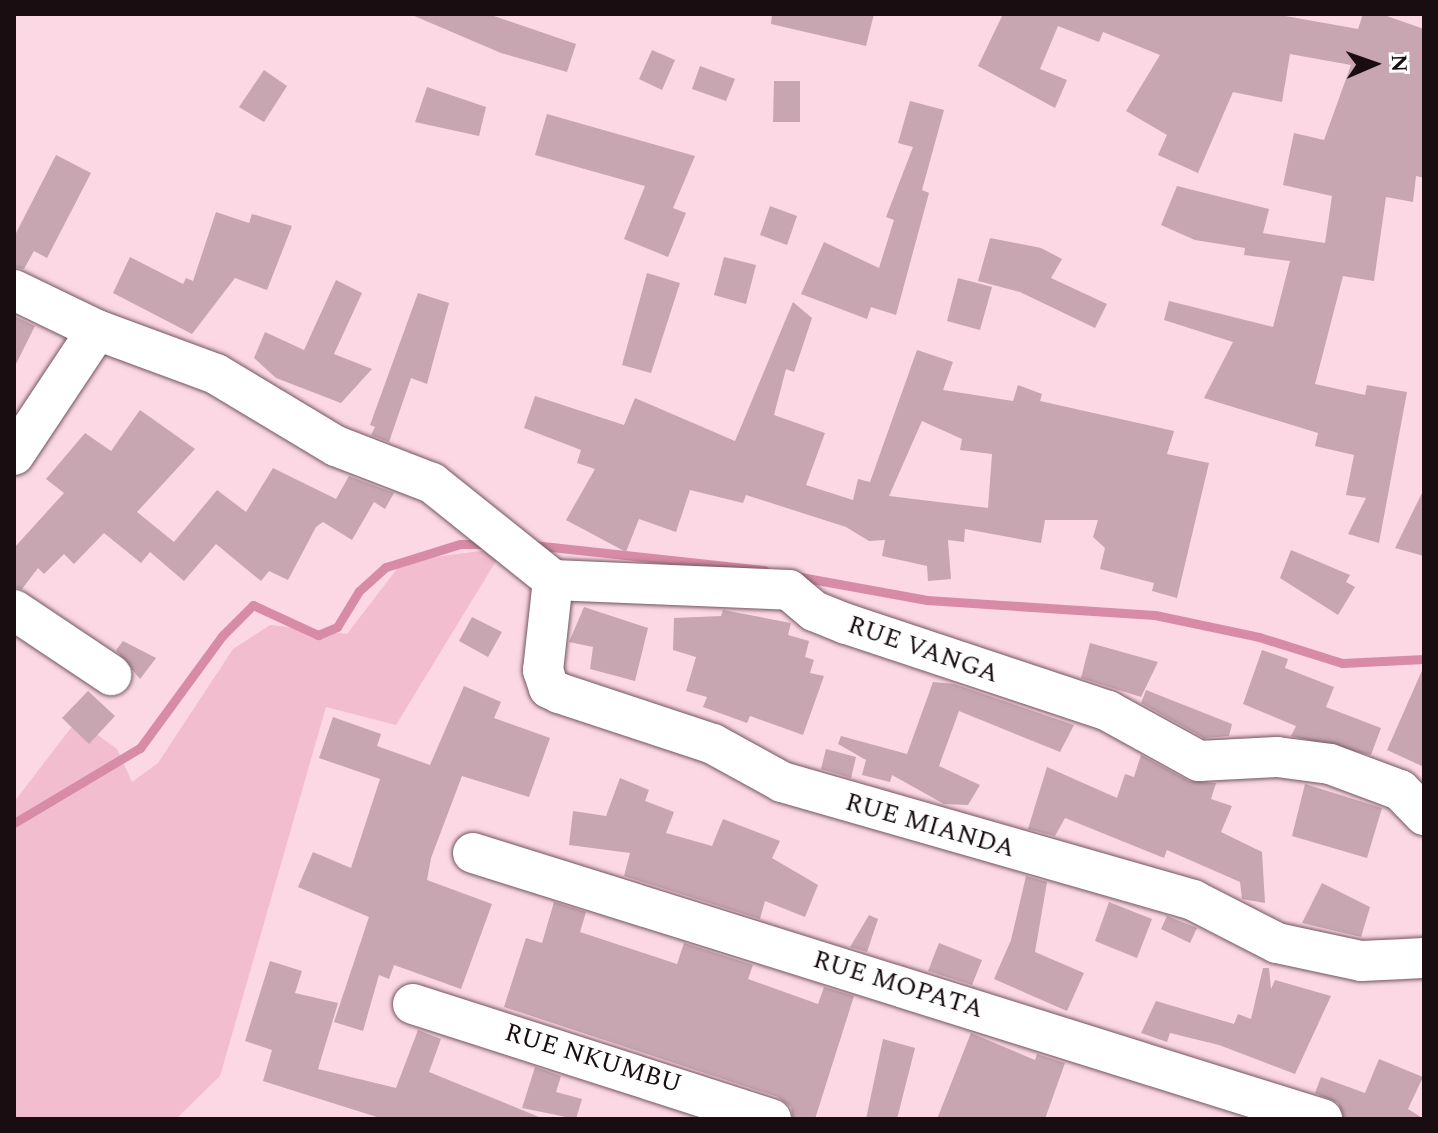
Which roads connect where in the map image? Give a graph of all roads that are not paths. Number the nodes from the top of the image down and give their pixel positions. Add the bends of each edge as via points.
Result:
1 (14, 290) edge
2 (97, 330) junction
3 (14, 455) edge
4 (553, 580) junction
5 (14, 610) edge
6 (111, 675) dead end
7 (1424, 815) edge
8 (473, 853) dead end
9 (1424, 958) edge
10 (413, 1004) dead end
11 (697, 1106) edge
12 (771, 1119) edge
13 (1322, 1119) edge

1 - 2 street
2 - 3 street
2 - 4 street via 216,374 336,446 432,483
4 - 7 street, RUE VANGA via 789,590 825,616 1108,711 1199,761 1277,757 1330,764 1400,790
4 - 9 street, RUE MIANDA via 543,670 549,688 559,693 713,744 782,782 1193,900 1277,943 1361,961
5 - 6 street
8 - 13 street, RUE MOPATA
10 - 11 street, RUE NKUMBU
11 - 12 street, RUE NKUMBU

